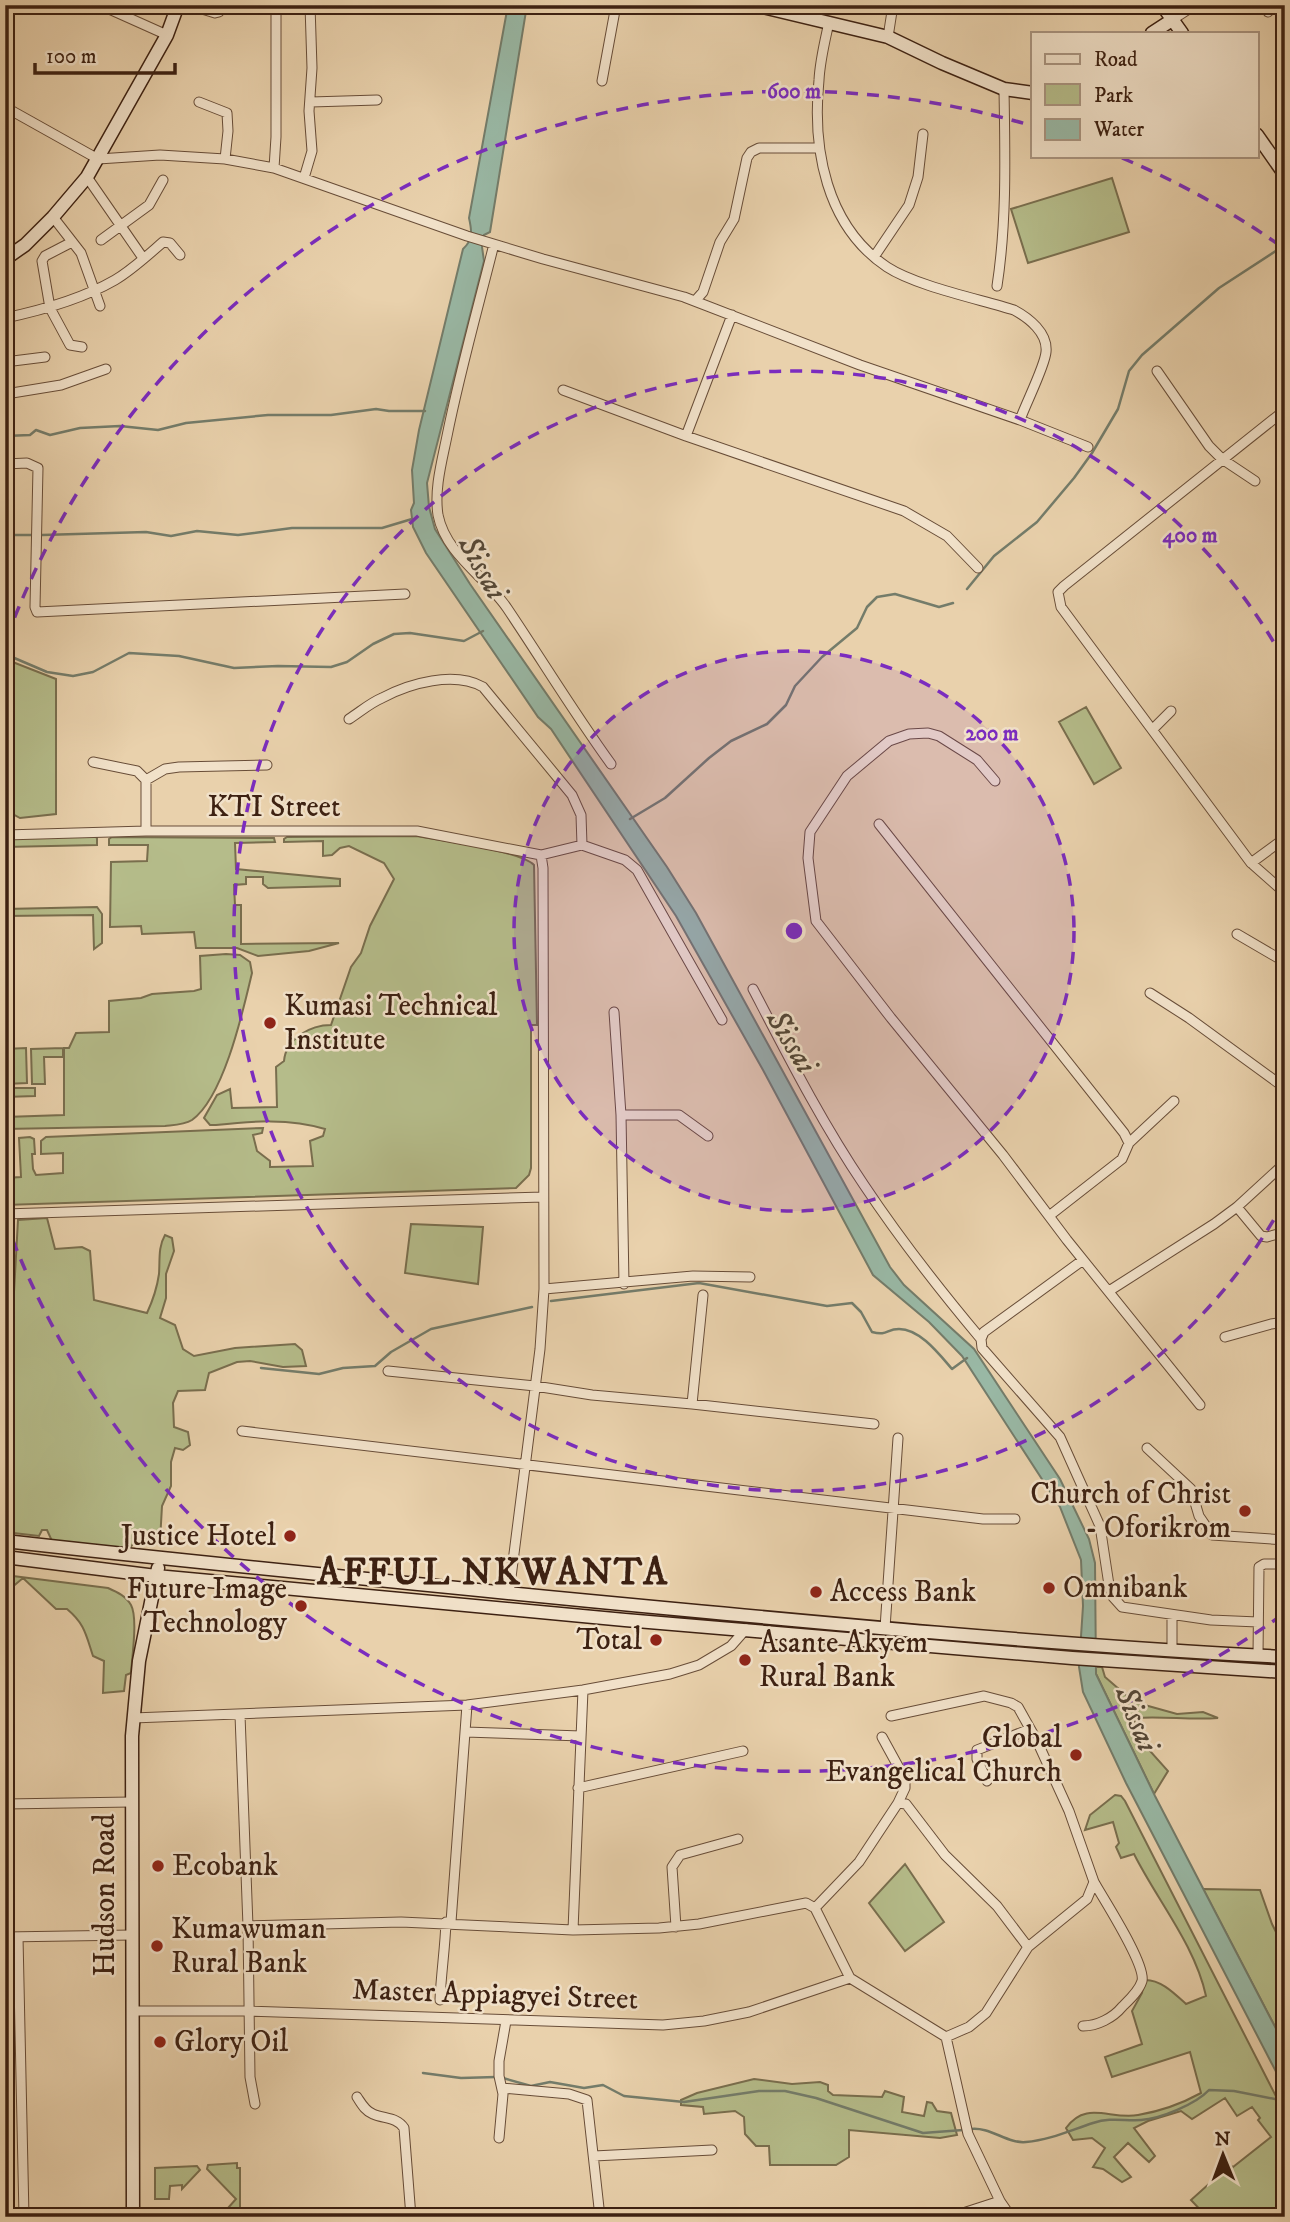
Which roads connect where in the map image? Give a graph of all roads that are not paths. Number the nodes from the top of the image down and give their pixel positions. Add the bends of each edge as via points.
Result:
1 (100, 5) edge
2 (178, 5) edge
3 (190, 5) edge
4 (222, 5) edge
5 (276, 5) edge
6 (310, 5) edge
7 (616, 5) edge
8 (754, 5) edge
9 (893, 5) edge
10 (1162, 5) edge
11 (1195, 5) edge
12 (1172, 20) junction
13 (829, 22) junction
14 (1154, 32) edge
15 (1181, 32) edge
16 (167, 35) junction
17 (888, 37) junction
18 (601, 81) dead end
19 (1004, 89) junction
20 (1031, 93) edge
21 (377, 100) dead end
22 (199, 102) dead end
23 (311, 102) junction
24 (5, 107) edge
25 (923, 134) dead end
26 (1258, 136) edge
27 (819, 148) junction
28 (98, 159) junction
29 (225, 159) junction
30 (274, 168) junction
31 (1285, 175) edge
32 (86, 177) junction
33 (304, 178) junction
34 (163, 180) dead end
35 (53, 217) junction
36 (120, 227) junction
37 (101, 240) dead end
38 (72, 242) junction
39 (492, 243) junction
40 (180, 255) dead end
41 (874, 257) junction
42 (143, 258) junction
43 (5, 259) edge
44 (997, 286) dead end
45 (95, 290) junction
46 (695, 301) junction
47 (100, 306) dead end
48 (50, 308) junction
49 (732, 315) junction
50 (6, 318) edge
51 (82, 347) dead end
52 (45, 357) dead end
53 (7, 364) edge
54 (106, 369) dead end
55 (1157, 371) dead end
56 (563, 390) dead end
57 (1285, 410) edge
58 (1020, 420) junction
59 (686, 436) junction
60 (1088, 447) dead end
61 (1222, 459) junction
62 (5, 464) edge
63 (1255, 481) dead end
64 (978, 569) dead end
65 (405, 594) dead end
66 (1171, 711) dead end
67 (349, 719) dead end
68 (1153, 729) junction
69 (93, 762) dead end
70 (611, 764) dead end
71 (267, 765) dead end
72 (146, 780) junction
73 (995, 781) dead end
74 (879, 824) dead end
75 (146, 831) junction
76 (5, 835) edge
77 (1285, 838) edge
78 (582, 845) junction
79 (541, 855) junction
80 (1251, 863) junction
81 (1285, 893) edge
82 (1237, 934) dead end
83 (1285, 962) edge
84 (754, 989) dead end
85 (1150, 993) dead end
86 (614, 1012) dead end
87 (722, 1020) dead end
88 (1285, 1088) edge
89 (1174, 1101) dead end
90 (621, 1115) junction
91 (708, 1136) dead end
92 (1129, 1143) junction
93 (1285, 1163) edge
94 (543, 1198) junction
95 (1237, 1207) junction
96 (5, 1214) edge
97 (1049, 1216) junction
98 (1285, 1232) edge
99 (1083, 1260) junction
100 (750, 1277) dead end
101 (624, 1284) junction
102 (544, 1289) junction
103 (1109, 1291) junction
104 (703, 1295) dead end
105 (1285, 1326) edge
106 (1225, 1337) dead end
107 (981, 1339) junction
108 (388, 1371) dead end
109 (535, 1386) junction
110 (692, 1404) junction
111 (1200, 1405) dead end
112 (874, 1424) dead end
113 (242, 1431) dead end
114 (898, 1438) dead end
115 (1147, 1448) dead end
116 (524, 1464) junction
117 (893, 1507) junction
118 (1015, 1519) dead end
119 (1285, 1540) edge
120 (5, 1541) edge
121 (5, 1557) edge
122 (160, 1559) junction
123 (1285, 1564) edge
124 (156, 1576) junction
125 (509, 1593) junction
126 (1172, 1615) junction
127 (1258, 1622) junction
128 (886, 1628) junction
129 (746, 1629) junction
130 (1172, 1650) junction
131 (1258, 1655) junction
132 (1285, 1657) edge
133 (1284, 1673) edge
134 (583, 1690) junction
135 (467, 1705) junction
136 (240, 1715) junction
137 (891, 1716) dead end
138 (133, 1718) junction
139 (1030, 1729) junction
140 (466, 1732) junction
141 (581, 1736) junction
142 (882, 1737) dead end
143 (743, 1751) dead end
144 (987, 1781) dead end
145 (578, 1788) junction
146 (131, 1802) junction
147 (898, 1803) junction
148 (5, 1804) edge
149 (737, 1839) dead end
150 (1094, 1882) junction
151 (815, 1908) junction
152 (448, 1922) junction
153 (248, 1926) junction
154 (676, 1927) junction
155 (573, 1930) junction
156 (132, 1935) junction
157 (5, 1937) edge
158 (18, 1937) junction
159 (1028, 1947) junction
160 (850, 1978) junction
161 (440, 2000) dead end
162 (132, 2011) junction
163 (249, 2011) junction
164 (506, 2021) junction
165 (1083, 2026) dead end
166 (947, 2037) junction
167 (502, 2088) junction
168 (357, 2097) dead end
169 (256, 2104) dead end
170 (499, 2138) dead end
171 (712, 2150) dead end
172 (594, 2156) junction
173 (1000, 2201) junction
174 (24, 2217) edge
175 (133, 2217) edge
176 (411, 2217) edge
177 (600, 2217) edge
178 (926, 2217) edge
179 (1011, 2217) edge
180 (1096, 2217) edge
181 (1115, 2217) edge

1 - 16 street
2 - 16 main road
3 - 4 street via 215,13
5 - 30 street
6 - 23 street
7 - 18 street
8 - 13 main road
9 - 17 street
10 - 12 main road
11 - 12 street
12 - 14 main road
12 - 15 main road
13 - 17 main road
13 - 27 street via 819,79
16 - 28 main road
17 - 19 main road
19 - 20 main road
19 - 44 street
21 - 23 street
22 - 29 street via 227,113
23 - 33 street via 312,151
24 - 28 street
25 - 41 street via 909,205
26 - 31 main road
27 - 41 street via 837,212
27 - 46 street via 759,148 751,152 734,219 720,242 707,284
28 - 29 street via 160,155
28 - 32 main road
29 - 30 street
30 - 33 street
32 - 35 main road
32 - 36 street
33 - 39 street
34 - 36 street via 149,205
35 - 38 street
35 - 43 main road
36 - 37 street
36 - 42 street
38 - 45 street
38 - 48 street via 43,258
39 - 46 street
39 - 70 street via 452,410 436,495 439,518 464,562 506,606
40 - 42 street via 163,242
41 - 58 street via 920,282 1014,310 1040,331 1046,352
42 - 45 street
45 - 47 street
45 - 48 street
46 - 49 street
48 - 50 street
48 - 51 street via 70,345
49 - 58 street
49 - 59 street
50 - 53 street
52 - 53 street
53 - 54 street via 7,388 12,393
55 - 61 street
56 - 59 street
57 - 61 street
58 - 60 street
59 - 64 street via 904,511 947,536
61 - 63 street
61 - 68 street via 1058,592 1061,607
62 - 65 street via 27,463 38,468 37,612
66 - 68 street
67 - 78 street via 382,697 422,683 471,680 483,687 572,795 581,815
68 - 80 street
69 - 72 street via 137,771
71 - 72 street via 178,767
72 - 75 street
73 - 97 street via 977,760 939,736 909,734 889,741 847,776 813,825 808,841 809,869 818,925
74 - 92 street
75 - 76 street, KTI Street
75 - 79 street, KTI Street via 417,831
77 - 80 street
78 - 79 street
78 - 87 street via 625,860 637,870
79 - 94 street
80 - 81 street
82 - 83 street
84 - 107 street via 798,1075 863,1184 927,1275
85 - 88 street
86 - 90 street
89 - 92 street
90 - 91 street via 680,1115
90 - 101 street
92 - 97 street via 1122,1158
93 - 95 street
94 - 96 street
94 - 102 street
95 - 98 street via 1261,1236
95 - 103 street
97 - 99 street
99 - 103 street
99 - 107 street via 1017,1306
100 - 101 street via 693,1276
101 - 102 street
102 - 109 street
103 - 111 street
104 - 110 street
105 - 106 street via 1271,1324
107 - 126 street via 982,1348 1060,1437 1100,1526 1113,1597 1122,1607
108 - 109 street
109 - 110 street
109 - 116 street
110 - 112 street
113 - 116 street
114 - 117 street
115 - 119 street via 1191,1489 1199,1516 1212,1535
116 - 117 street
116 - 125 street
117 - 118 street
117 - 128 street
120 - 122 main road
121 - 124 main road
122 - 124 main road, Hudson Road
122 - 125 main road
123 - 127 street via 1259,1567
124 - 129 main road
124 - 138 main road, Hudson Road
125 - 128 main road
126 - 127 street
126 - 130 street
127 - 131 street
128 - 130 main road
129 - 133 main road
129 - 134 street via 731,1646 699,1665
130 - 131 main road
131 - 132 main road
134 - 135 street
134 - 141 street
135 - 136 street
135 - 140 street
136 - 138 street
136 - 153 street
137 - 139 street via 984,1696 1018,1707
138 - 146 main road, Hudson Road
139 - 144 street via 977,1750
139 - 150 street via 1069,1811
140 - 141 street
140 - 152 street
141 - 145 street
142 - 147 street via 905,1779
143 - 145 street
145 - 155 street
146 - 148 street
146 - 156 main road, Hudson Road
147 - 151 street via 859,1862
147 - 159 street via 906,1804 945,1855 998,1906
149 - 154 street via 680,1855 674,1861
150 - 159 street via 1087,1899
150 - 165 street via 1139,1961 1143,1979 1118,2012
151 - 154 street via 801,1903
151 - 160 street
152 - 153 street
152 - 155 street
152 - 161 street
153 - 163 street
154 - 155 street
156 - 158 street
156 - 162 main road, Hudson Road
157 - 158 street
158 - 174 street
159 - 166 street via 986,2013
160 - 164 street, Master Appiagyei Street via 749,2012 704,2021 638,2025
160 - 166 street
162 - 163 street, Master Appiagyei Street
162 - 175 main road, Hudson Road
163 - 164 street, Master Appiagyei Street
163 - 169 street via 250,2077
164 - 167 street via 499,2061
166 - 173 street via 962,2117
167 - 170 street
167 - 172 street via 587,2099
168 - 176 street via 372,2114 404,2128
171 - 172 street
172 - 177 street
173 - 178 street via 964,2213
173 - 179 street
180 - 181 street

